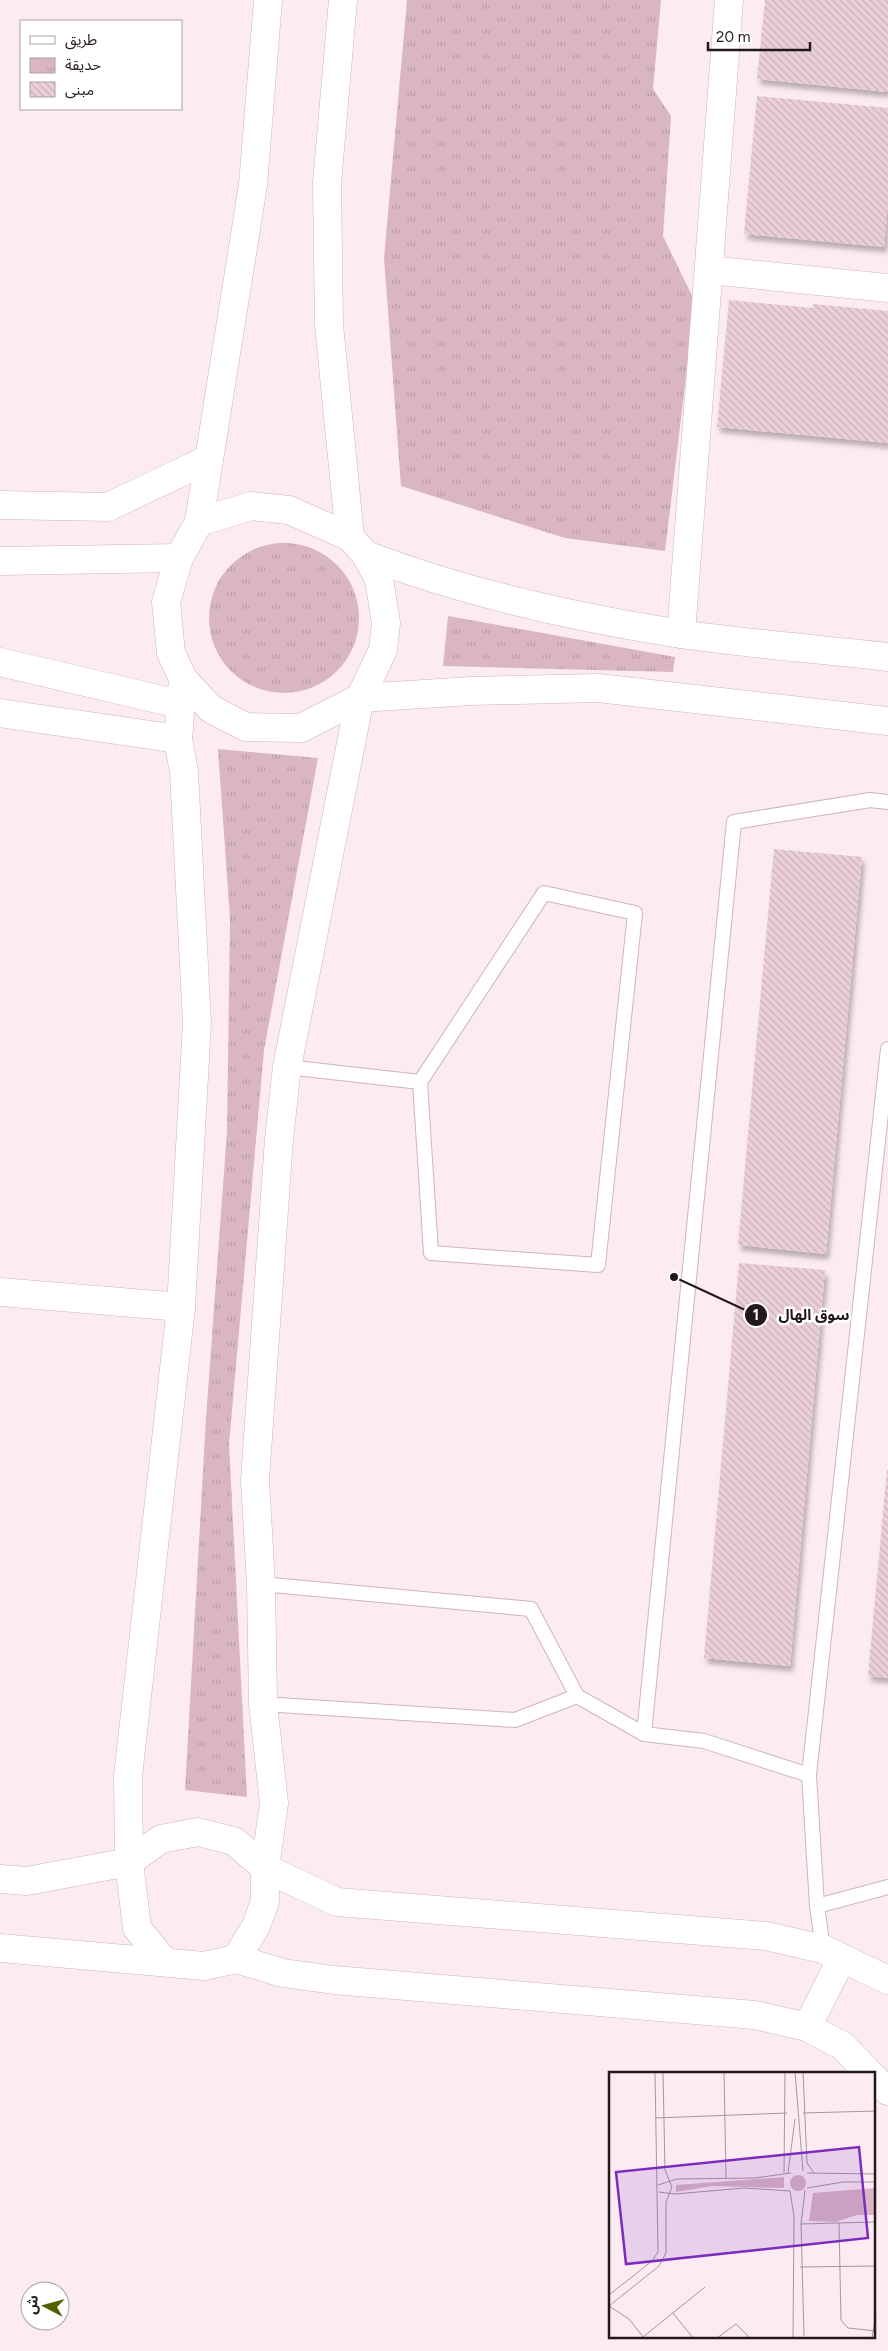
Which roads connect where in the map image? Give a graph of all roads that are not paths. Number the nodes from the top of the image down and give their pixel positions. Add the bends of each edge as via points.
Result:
1 (268, 0) edge
2 (343, 0) edge
3 (729, 0) edge
4 (709, 270) junction
5 (888, 288) edge
6 (209, 459) junction
7 (0, 504) edge
8 (199, 522) junction
9 (358, 546) junction
10 (179, 558) junction
11 (0, 561) edge
12 (681, 634) junction
13 (888, 657) edge
14 (0, 662) edge
15 (181, 692) junction
16 (360, 698) junction
17 (0, 713) edge
18 (888, 720) edge
19 (178, 739) junction
20 (888, 802) edge
21 (888, 1049) edge
22 (287, 1067) junction
23 (420, 1082) junction
24 (0, 1292) edge
25 (181, 1307) junction
26 (261, 1584) junction
27 (577, 1696) junction
28 (263, 1704) junction
29 (644, 1734) junction
30 (810, 1775) junction
31 (129, 1862) junction
32 (265, 1868) junction
33 (0, 1879) edge
34 (888, 1887) edge
35 (818, 1906) junction
36 (0, 1948) edge
37 (833, 1954) junction
38 (236, 1959) junction
39 (164, 1961) junction
40 (888, 1980) edge
41 (807, 2027) junction
42 (868, 2072) edge
43 (876, 2080) edge
44 (888, 2091) edge

1 - 6 main road via 254,185
2 - 9 main road via 327,183 328,296
3 - 4 main road
4 - 5 main road
4 - 12 main road
6 - 7 main road via 108,507
6 - 8 main road
8 - 9 main road via 251,506 289,510
8 - 10 main road
9 - 12 main road via 423,577 584,616
9 - 16 main road via 379,579 386,623 382,650
10 - 11 main road
10 - 15 main road via 166,602 170,653
12 - 13 main road
14 - 15 main road
15 - 16 main road via 246,727 300,728
15 - 19 main road
16 - 18 main road via 598,688
16 - 22 main road
17 - 19 main road
19 - 25 main road via 184,772 198,1023
20 - 29 lane via 870,800 734,822
21 - 30 lane
22 - 23 lane
22 - 26 main road via 255,1480
23 - 23 lane via 544,893 635,912 598,1265 431,1253
24 - 25 main road
25 - 31 main road via 128,1776
26 - 27 lane via 531,1609
26 - 28 main road
27 - 28 lane via 515,1720
27 - 29 lane
28 - 32 main road via 274,1803
29 - 30 lane via 704,1741
30 - 35 lane
31 - 32 main road via 161,1839 198,1832 234,1841
31 - 33 main road via 27,1881
31 - 39 main road via 137,1928
32 - 37 main road via 337,1902 766,1936
32 - 38 main road via 265,1901 256,1926
34 - 35 lane
35 - 37 lane
36 - 39 main road
37 - 40 main road
37 - 41 main road
38 - 39 main road via 204,1966
38 - 41 main road via 283,1973 326,1979 754,2015
41 - 42 main road via 843,2046
43 - 44 main road

